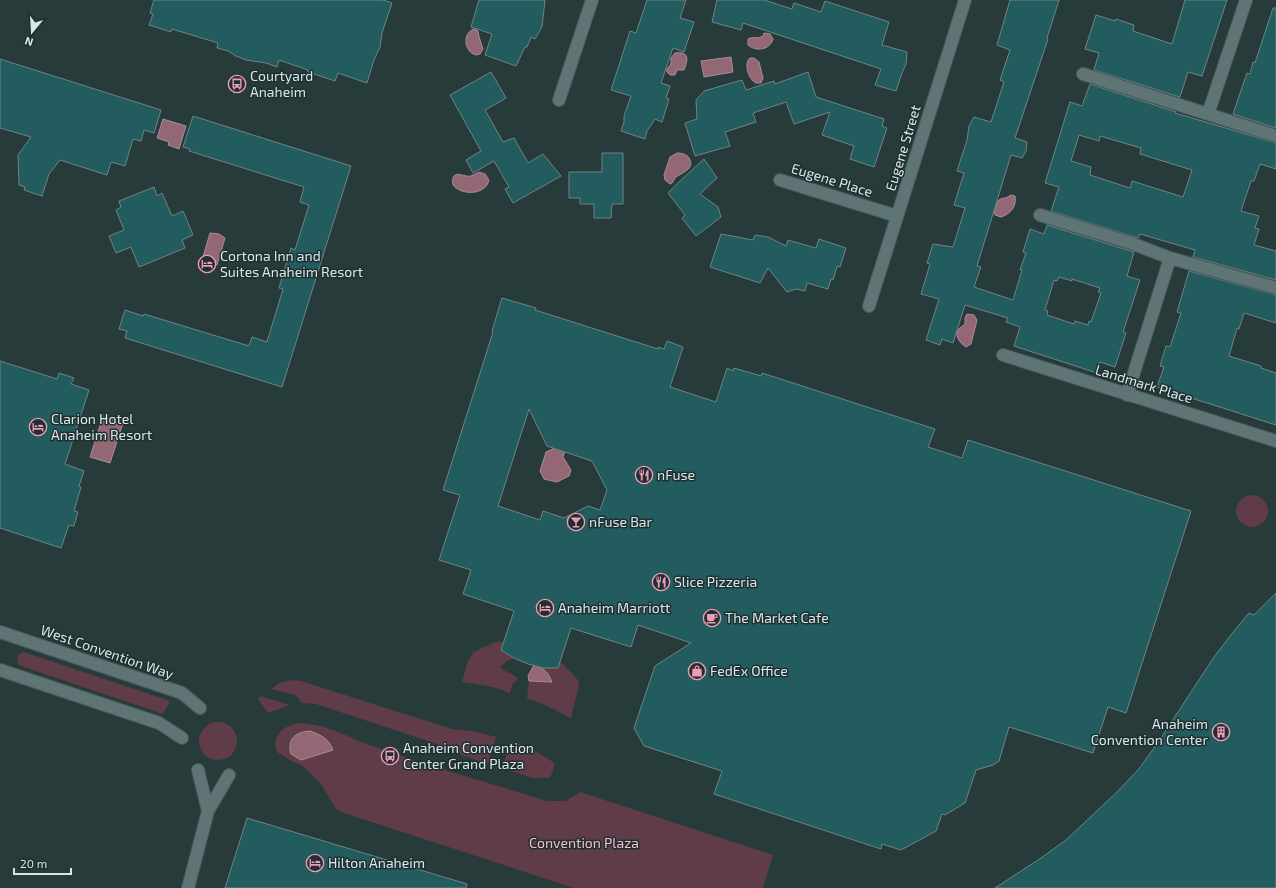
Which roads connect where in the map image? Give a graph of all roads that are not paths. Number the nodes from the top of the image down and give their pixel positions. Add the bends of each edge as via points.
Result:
1 (592, 0) edge
2 (965, 0) edge
3 (1246, 0) edge
4 (1083, 74) dead end
5 (559, 100) dead end
6 (1208, 114) junction
7 (1276, 136) edge
8 (780, 180) dead end
9 (1040, 215) dead end
10 (897, 216) junction
11 (1170, 258) junction
12 (1276, 288) edge
13 (870, 306) dead end
14 (1003, 355) dead end
15 (1127, 394) junction
16 (1276, 442) edge
17 (0, 632) edge
18 (0, 670) edge
19 (200, 708) dead end
20 (182, 738) dead end
21 (198, 770) dead end
22 (229, 776) dead end
23 (208, 811) junction
24 (188, 888) edge

1 - 5 street
2 - 10 street, Eugene Street
3 - 6 street
4 - 6 street
6 - 7 street
8 - 10 street, Eugene Place
9 - 11 street
10 - 13 street, Eugene Street
11 - 12 street
11 - 15 street
14 - 15 street, Landmark Place
15 - 16 street, Landmark Place
17 - 19 street, West Convention Way via 182,693
18 - 20 street via 159,723
21 - 23 street
22 - 23 street
23 - 24 street

